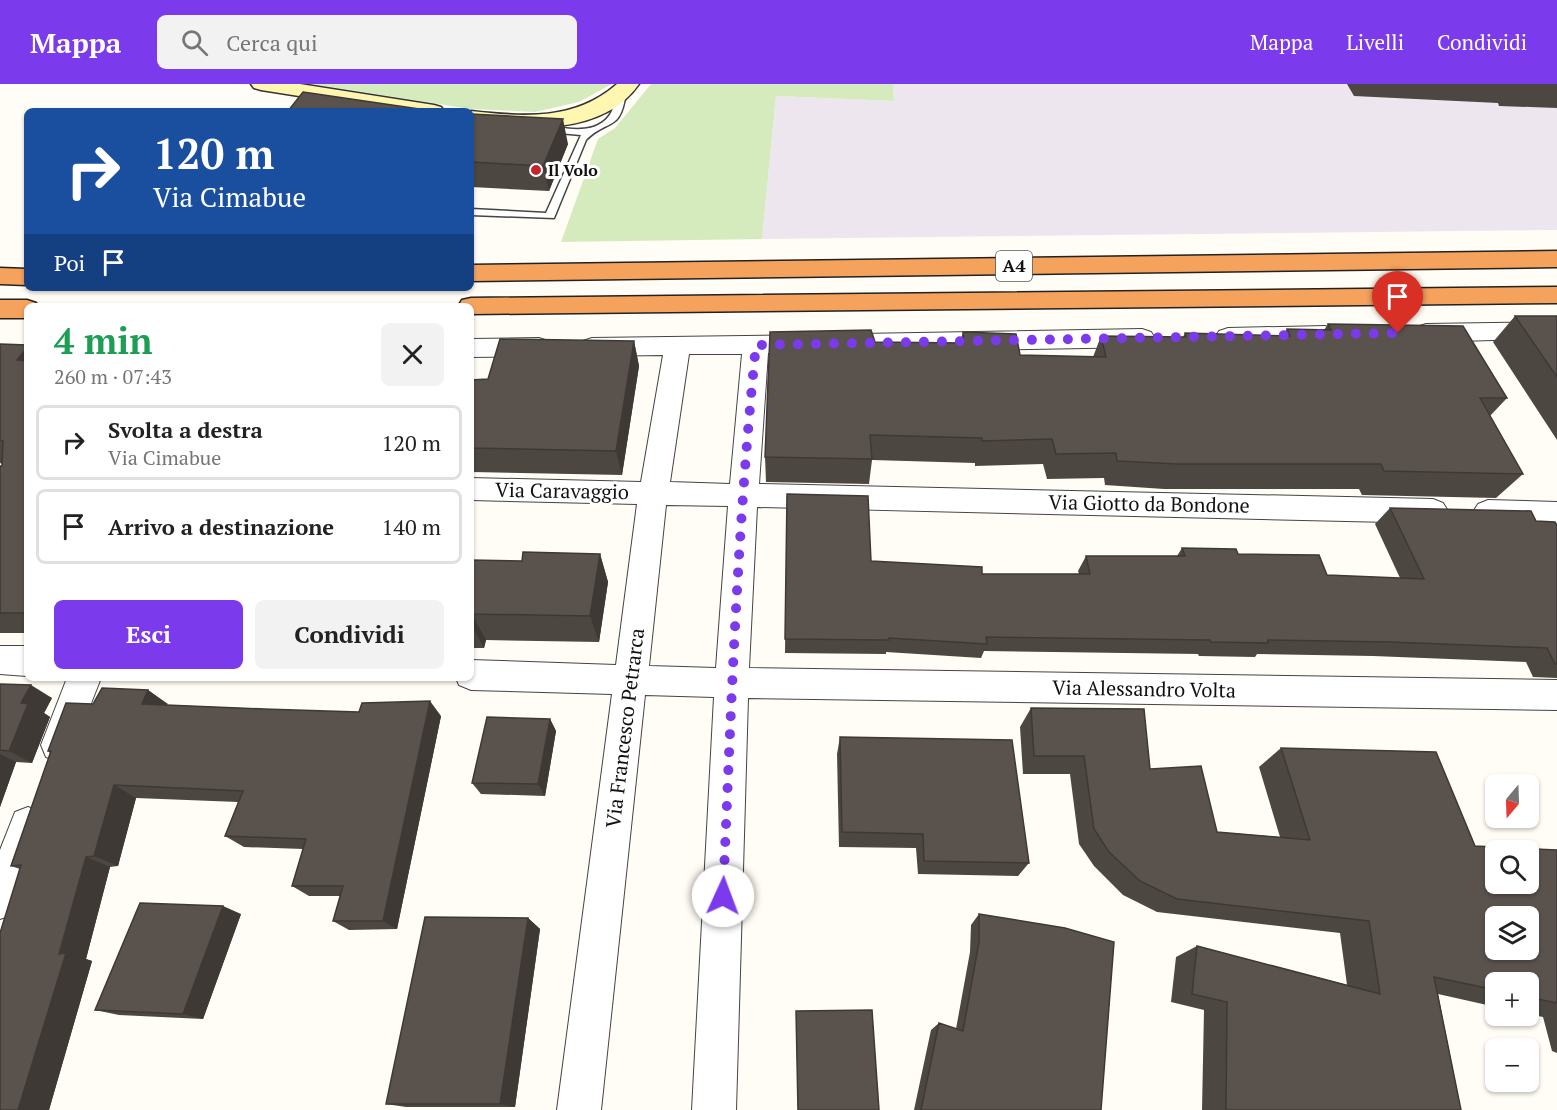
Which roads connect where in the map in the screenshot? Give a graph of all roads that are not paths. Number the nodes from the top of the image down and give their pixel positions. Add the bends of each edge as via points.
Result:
1 (261, 84) edge
2 (625, 88) edge
3 (415, 108) edge
4 (474, 117) edge
5 (520, 123) junction
6 (589, 132) junction
7 (474, 212) edge
8 (1557, 259) edge
9 (474, 273) edge
10 (0, 276) edge
11 (24, 277) edge
12 (1557, 295) edge
13 (474, 306) edge
14 (0, 309) edge
15 (24, 309) edge
16 (1557, 330) edge
17 (1398, 333) edge
18 (1350, 334) edge
19 (1207, 337) edge
20 (1160, 338) edge
21 (756, 345) junction
22 (677, 346) junction
23 (474, 348) edge
24 (474, 489) edge
25 (654, 493) junction
26 (742, 495) junction
27 (1557, 514) edge
28 (0, 660) edge
29 (24, 661) edge
30 (474, 675) edge
31 (630, 679) junction
32 (83, 681) edge
33 (731, 683) junction
34 (1557, 695) edge
35 (0, 900) edge
36 (579, 1110) edge
37 (714, 1110) edge

1 - 3 street
2 - 5 street via 594,109 571,118
2 - 6 lane via 610,124
4 - 5 street
5 - 6 lane
6 - 7 lane via 582,139 550,216
8 - 9 highway, A4
10 - 11 highway
12 - 13 highway, A4
14 - 15 highway
16 - 17 street
18 - 19 street
20 - 21 street
21 - 22 street
21 - 26 street
22 - 23 street
22 - 25 street, Via Francesco Petrarca
24 - 25 street, Via Caravaggio
25 - 26 street, Via Caravaggio
25 - 31 street, Via Francesco Petrarca
26 - 27 street, Via Giotto da Bondone
26 - 33 street
28 - 29 street
30 - 31 street, Via Alessandro Volta
31 - 33 street, Via Alessandro Volta
31 - 36 street, Via Francesco Petrarca
32 - 35 street
33 - 34 street, Via Alessandro Volta
33 - 37 street

